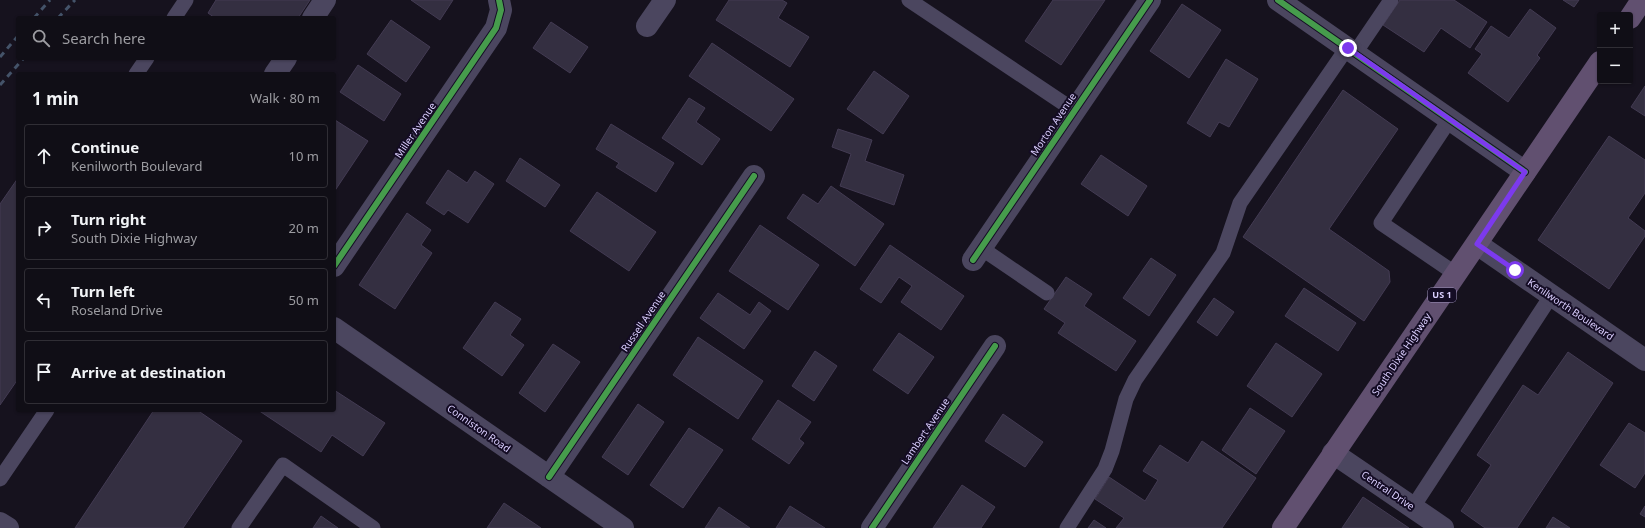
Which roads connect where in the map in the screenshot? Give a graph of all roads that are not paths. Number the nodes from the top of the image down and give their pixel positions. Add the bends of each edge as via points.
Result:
1 (186, 0) edge
2 (325, 0) edge
3 (499, 0) edge
4 (665, 0) edge
5 (909, 0) edge
6 (1150, 0) edge
7 (1278, 0) edge
8 (1391, 0) edge
9 (1642, 0) edge
10 (1633, 14) edge
11 (175, 16) edge
12 (314, 16) edge
13 (647, 26) dead end
14 (1351, 51) junction
15 (146, 60) edge
16 (285, 60) edge
17 (1597, 66) edge
18 (137, 72) edge
19 (276, 72) edge
20 (1075, 111) junction
21 (1450, 119) junction
22 (1525, 172) junction
23 (754, 176) dead end
24 (1477, 244) junction
25 (977, 254) joint
26 (336, 263) edge
27 (1456, 274) junction
28 (1047, 293) dead end
29 (1551, 296) junction
30 (336, 329) edge
31 (995, 346) dead end
32 (1645, 360) edge
33 (46, 412) edge
34 (1333, 453) junction
35 (549, 477) junction
36 (0, 478) edge
37 (1413, 507) junction
38 (0, 523) edge
39 (8, 528) edge
40 (239, 528) edge
41 (372, 528) edge
42 (623, 528) edge
43 (872, 528) edge
44 (1067, 528) edge
45 (1283, 528) edge
46 (1443, 528) edge

1 - 11 lane
2 - 12 street
3 - 26 street, Miller Avenue via 501,10 496,28
4 - 13 street
5 - 20 lane
6 - 20 street, Morton Avenue
7 - 14 street
8 - 14 lane
9 - 10 main road
14 - 21 street
14 - 44 lane via 1240,203 1223,253 1135,380 1126,399 1105,469
15 - 18 lane
16 - 19 street
17 - 22 main road, South Dixie Highway / US 1
20 - 25 street, Morton Avenue
21 - 22 street
21 - 27 lane via 1381,223
22 - 24 main road, South Dixie Highway / US 1
23 - 35 street, Russell Avenue
24 - 27 main road, South Dixie Highway / US 1
24 - 29 street, Kenilworth Boulevard
25 - 28 lane
27 - 34 main road, South Dixie Highway / US 1
29 - 32 street, Kenilworth Boulevard
29 - 37 lane
30 - 35 street, Conniston Road
31 - 43 street, Lambert Avenue
33 - 36 lane
34 - 37 street, Central Drive
34 - 45 main road, South Dixie Highway / US 1
35 - 42 street, Conniston Road
37 - 46 street, Central Drive
38 - 39 street
40 - 41 lane via 283,465

